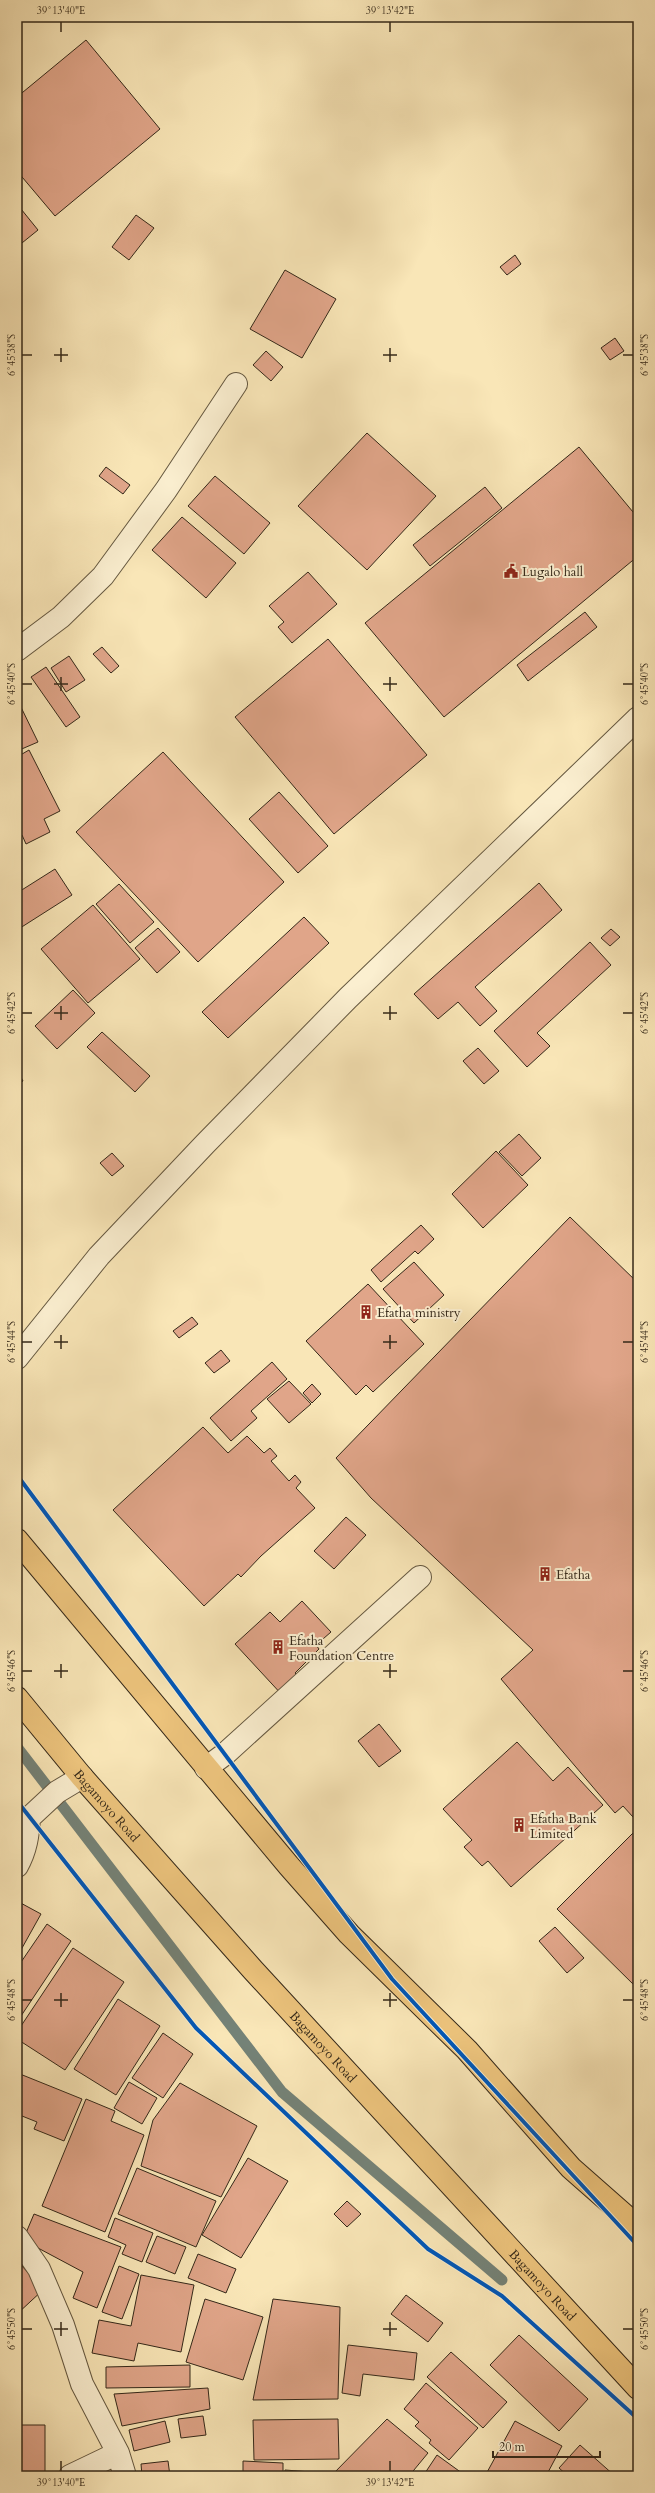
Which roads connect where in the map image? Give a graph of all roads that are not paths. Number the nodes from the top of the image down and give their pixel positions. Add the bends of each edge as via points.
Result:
1 (236, 384) dead end
2 (17, 650) edge
3 (638, 718) edge
4 (17, 1358) edge
5 (17, 1540) edge
6 (420, 1577) dead end
7 (17, 1698) edge
8 (206, 1768) junction
9 (82, 1777) junction
10 (26, 1825) edge
11 (17, 1866) edge
12 (638, 2227) edge
13 (17, 2238) edge
14 (638, 2388) edge
15 (118, 2453) junction
16 (70, 2476) edge
17 (125, 2476) edge

1 - 2 lane via 166,490 103,576 61,617
3 - 4 lane via 348,998 211,1139 99,1256
5 - 8 highway
6 - 8 lane via 225,1754
7 - 9 highway, Bagamoyo Road
8 - 12 highway via 349,1934 468,2050 570,2168
9 - 10 lane via 57,1792
9 - 14 highway, Bagamoyo Road via 253,1970
10 - 11 lane via 24,1854
13 - 15 lane via 40,2270 63,2325 82,2384
15 - 16 lane
15 - 17 lane

